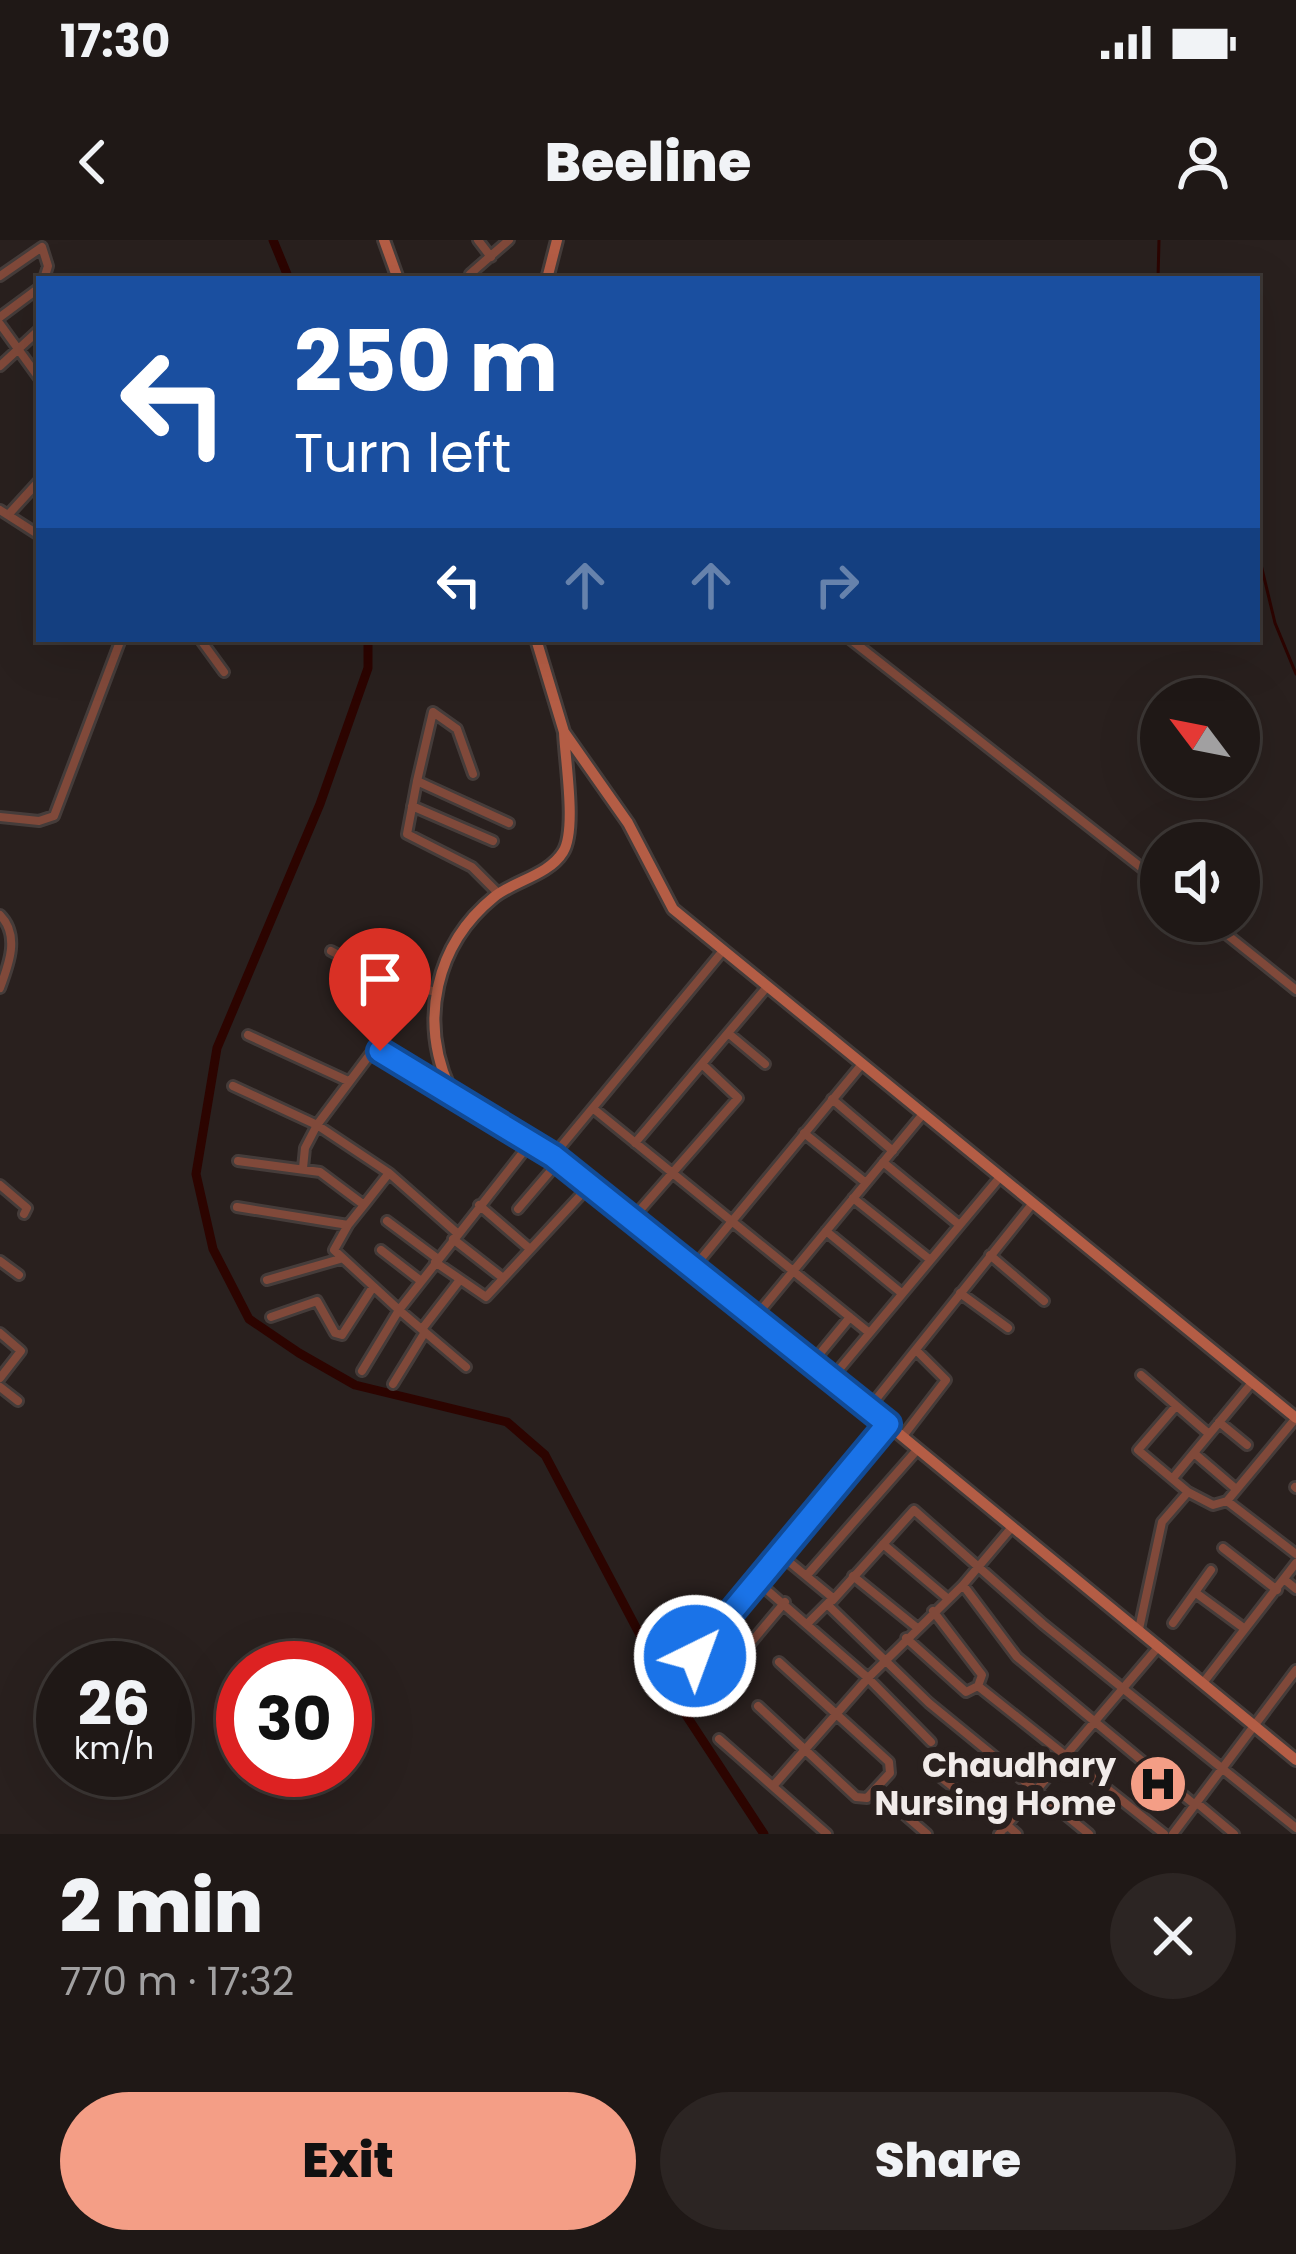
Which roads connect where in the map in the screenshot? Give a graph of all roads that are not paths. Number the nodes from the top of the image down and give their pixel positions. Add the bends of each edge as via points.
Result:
1 (384, 240) edge
2 (478, 240) edge
3 (509, 240) edge
4 (557, 240) edge
5 (45, 244) edge
6 (491, 257) junction
7 (470, 274) dead end
8 (0, 276) edge
9 (45, 276) edge
10 (397, 276) edge
11 (549, 276) edge
12 (36, 291) edge
13 (0, 321) edge
14 (36, 333) edge
15 (17, 350) junction
16 (0, 366) edge
17 (36, 373) edge
18 (36, 484) edge
19 (4, 512) edge
20 (36, 533) edge
21 (120, 642) edge
22 (202, 642) edge
23 (537, 642) edge
24 (854, 642) edge
25 (224, 672) dead end
26 (564, 732) junction
27 (473, 774) dead end
28 (417, 781) junction
29 (412, 806) junction
30 (0, 818) edge
31 (509, 823) dead end
32 (493, 841) dead end
33 (1140, 867) edge
34 (499, 894) junction
35 (1, 917) edge
36 (1236, 942) edge
37 (331, 951) dead end
38 (721, 953) junction
39 (0, 988) edge
40 (766, 988) junction
41 (1296, 990) edge
42 (437, 992) junction
43 (728, 1033) junction
44 (248, 1035) dead end
45 (702, 1064) junction
46 (765, 1064) dead end
47 (862, 1064) junction
48 (348, 1081) junction
49 (233, 1085) dead end
50 (450, 1090) junction
51 (832, 1099) junction
52 (595, 1110) junction
53 (924, 1113) junction
54 (317, 1126) junction
55 (804, 1133) junction
56 (531, 1142) junction
57 (635, 1143) junction
58 (893, 1151) junction
59 (556, 1159) junction
60 (238, 1161) dead end
61 (883, 1162) junction
62 (303, 1168) junction
63 (389, 1173) junction
64 (672, 1174) junction
65 (1001, 1176) junction
66 (866, 1183) junction
67 (0, 1185) edge
68 (590, 1185) junction
69 (853, 1198) junction
70 (1033, 1203) junction
71 (364, 1204) junction
72 (479, 1205) junction
73 (237, 1207) dead end
74 (518, 1209) dead end
75 (24, 1214) dead end
76 (634, 1219) junction
77 (387, 1221) dead end
78 (730, 1222) junction
79 (957, 1223) junction
80 (348, 1225) junction
81 (826, 1231) junction
82 (455, 1236) junction
83 (530, 1249) junction
84 (381, 1250) dead end
85 (990, 1255) junction
86 (928, 1258) junction
87 (340, 1259) junction
88 (0, 1261) edge
89 (436, 1261) junction
90 (695, 1266) junction
91 (793, 1270) junction
92 (19, 1275) dead end
93 (503, 1278) junction
94 (267, 1280) dead end
95 (459, 1280) junction
96 (421, 1281) junction
97 (373, 1288) junction
98 (900, 1292) junction
99 (960, 1293) junction
100 (1044, 1301) dead end
101 (399, 1310) junction
102 (756, 1316) junction
103 (272, 1317) dead end
104 (850, 1317) junction
105 (1008, 1328) dead end
106 (867, 1330) junction
107 (424, 1331) junction
108 (0, 1333) edge
109 (916, 1350) junction
110 (813, 1362) junction
111 (466, 1367) dead end
112 (362, 1371) dead end
113 (1141, 1376) dead end
114 (0, 1378) edge
115 (832, 1378) junction
116 (393, 1384) dead end
117 (1250, 1384) junction
118 (0, 1387) edge
119 (18, 1401) dead end
120 (1176, 1406) junction
121 (869, 1408) junction
122 (1296, 1418) edge
123 (1220, 1422) junction
124 (888, 1424) junction
125 (1209, 1435) junction
126 (903, 1436) junction
127 (1247, 1444) dead end
128 (919, 1448) junction
129 (1194, 1453) junction
130 (1173, 1478) junction
131 (1236, 1490) junction
132 (1188, 1492) junction
133 (1227, 1501) junction
134 (1013, 1526) junction
135 (883, 1544) junction
136 (1223, 1548) dead end
137 (782, 1556) junction
138 (1296, 1558) edge
139 (980, 1566) junction
140 (1210, 1570) dead end
141 (808, 1574) junction
142 (853, 1576) junction
143 (1285, 1580) junction
144 (760, 1584) junction
145 (963, 1586) junction
146 (1296, 1589) edge
147 (1276, 1590) junction
148 (1196, 1593) junction
149 (947, 1598) junction
150 (785, 1603) junction
151 (831, 1603) junction
152 (933, 1611) junction
153 (809, 1622) junction
154 (1173, 1623) dead end
155 (916, 1627) junction
156 (1139, 1629) junction
157 (1246, 1629) junction
158 (906, 1638) junction
159 (1159, 1646) junction
160 (885, 1661) junction
161 (779, 1662) dead end
162 (1296, 1670) edge
163 (868, 1678) junction
164 (1203, 1682) junction
165 (716, 1683) junction
166 (978, 1686) junction
167 (1123, 1689) junction
168 (725, 1692) dead end
169 (758, 1706) dead end
170 (836, 1714) junction
171 (1094, 1722) junction
172 (1256, 1728) junction
173 (719, 1739) dead end
174 (931, 1742) dead end
175 (806, 1750) junction
176 (1065, 1756) junction
177 (1296, 1760) edge
178 (1224, 1769) junction
179 (933, 1771) dead end
180 (773, 1786) junction
181 (875, 1790) junction
182 (1036, 1790) junction
183 (1196, 1804) junction
184 (1296, 1828) edge
185 (1004, 1829) edge
186 (826, 1834) edge
187 (927, 1834) edge
188 (1017, 1834) edge
189 (1089, 1834) edge
190 (1168, 1834) edge
191 (1234, 1834) edge

1 - 10 street
2 - 6 street
3 - 6 street
4 - 11 street
5 - 8 street
5 - 9 street
6 - 7 street
12 - 13 street
13 - 15 street
14 - 15 street
15 - 16 street
15 - 17 street
18 - 19 street
19 - 20 street
21 - 30 street via 54,816
22 - 25 street
23 - 26 street
24 - 33 street
26 - 34 street via 569,837 562,854
26 - 38 street via 628,823 662,896
27 - 28 street via 458,729 433,712
28 - 29 street
28 - 31 street
29 - 32 street
29 - 34 street via 407,834 472,867
34 - 42 street via 452,942
35 - 39 street via 12,948
36 - 41 street
37 - 42 street via 393,982
38 - 40 street
38 - 52 street
40 - 43 street
40 - 47 street
42 - 50 street via 434,1022
43 - 45 street
43 - 46 street
44 - 48 street
45 - 57 street
45 - 64 street via 739,1095
47 - 51 street
47 - 53 street
48 - 50 street via 374,1049
48 - 54 street
49 - 54 street
50 - 56 street
51 - 55 street
51 - 58 street
52 - 57 street
52 - 59 street
53 - 58 street
53 - 65 street
54 - 62 street
54 - 63 street
55 - 66 street
55 - 78 street
56 - 59 street
56 - 72 street
57 - 64 street
58 - 61 street
59 - 68 street
59 - 74 street
60 - 62 street
61 - 66 street
61 - 79 street
62 - 71 street
63 - 71 street
63 - 82 street
64 - 76 street
64 - 78 street
65 - 70 street
65 - 79 street
66 - 69 street
67 - 75 street via 27,1208
68 - 76 street
68 - 83 street
69 - 81 street
69 - 86 street
70 - 85 street
70 - 117 street
71 - 80 street
72 - 82 street
72 - 83 street
73 - 80 street
76 - 90 street
77 - 89 street
78 - 90 street
78 - 91 street
79 - 86 street
80 - 87 street via 335,1242
81 - 91 street
81 - 98 street
82 - 89 street
82 - 93 street
83 - 93 street
84 - 96 street
85 - 99 street
85 - 100 street
86 - 98 street
87 - 94 street
87 - 97 street
88 - 92 street
89 - 95 street
89 - 96 street
90 - 102 street
91 - 102 street
91 - 104 street
93 - 95 street via 483,1298
95 - 107 street
96 - 101 street
97 - 101 street
97 - 103 street via 342,1335 317,1300
98 - 106 street
99 - 105 street
99 - 109 street
101 - 107 street
101 - 112 street
102 - 110 street
104 - 106 street
104 - 110 street
106 - 115 street
107 - 111 street
107 - 116 street
108 - 114 street via 21,1351
109 - 121 street
109 - 126 street via 946,1381
110 - 115 street
113 - 120 street
115 - 121 street
117 - 122 street
117 - 123 street
118 - 119 street
120 - 125 street
120 - 130 street via 1138,1448
121 - 124 street
122 - 131 street
123 - 125 street
123 - 127 street
124 - 126 street
124 - 137 street
125 - 129 street
126 - 128 street
128 - 134 street
128 - 141 street
129 - 130 street
129 - 131 street
130 - 132 street
131 - 133 street
132 - 133 street via 1208,1504
132 - 156 street via 1162,1522
133 - 138 street
134 - 139 street
134 - 156 street
135 - 139 street via 914,1510
135 - 142 street
135 - 149 street
136 - 147 street
137 - 141 street
137 - 144 street
138 - 143 street
139 - 145 street
139 - 167 street
140 - 148 street
141 - 151 street
142 - 151 street
142 - 155 street
143 - 146 street
143 - 147 street
144 - 150 street
144 - 165 street via 695,1656
145 - 149 street
145 - 171 street via 1017,1657
147 - 157 street
148 - 154 street
148 - 157 street
149 - 152 street
150 - 153 street
150 - 165 street
151 - 153 street
151 - 160 street
152 - 155 street
152 - 166 street via 982,1675
153 - 163 street
155 - 158 street
156 - 159 street
157 - 164 street
158 - 160 street
158 - 166 street via 966,1692
159 - 164 street
159 - 167 street
160 - 163 street
160 - 182 street
161 - 170 street
162 - 172 street
163 - 170 street
163 - 174 street
164 - 172 street
165 - 168 street
166 - 176 street
167 - 171 street
167 - 178 street
169 - 175 street
170 - 175 street
170 - 181 street via 890,1762
171 - 176 street
171 - 183 street
172 - 177 street
172 - 178 street
173 - 180 street
175 - 180 street
175 - 181 street via 856,1797
176 - 182 street
176 - 190 street
178 - 183 street
178 - 184 street
179 - 185 street
180 - 186 street
181 - 187 street
182 - 185 street
182 - 189 street
183 - 190 street
183 - 191 street
185 - 188 street

